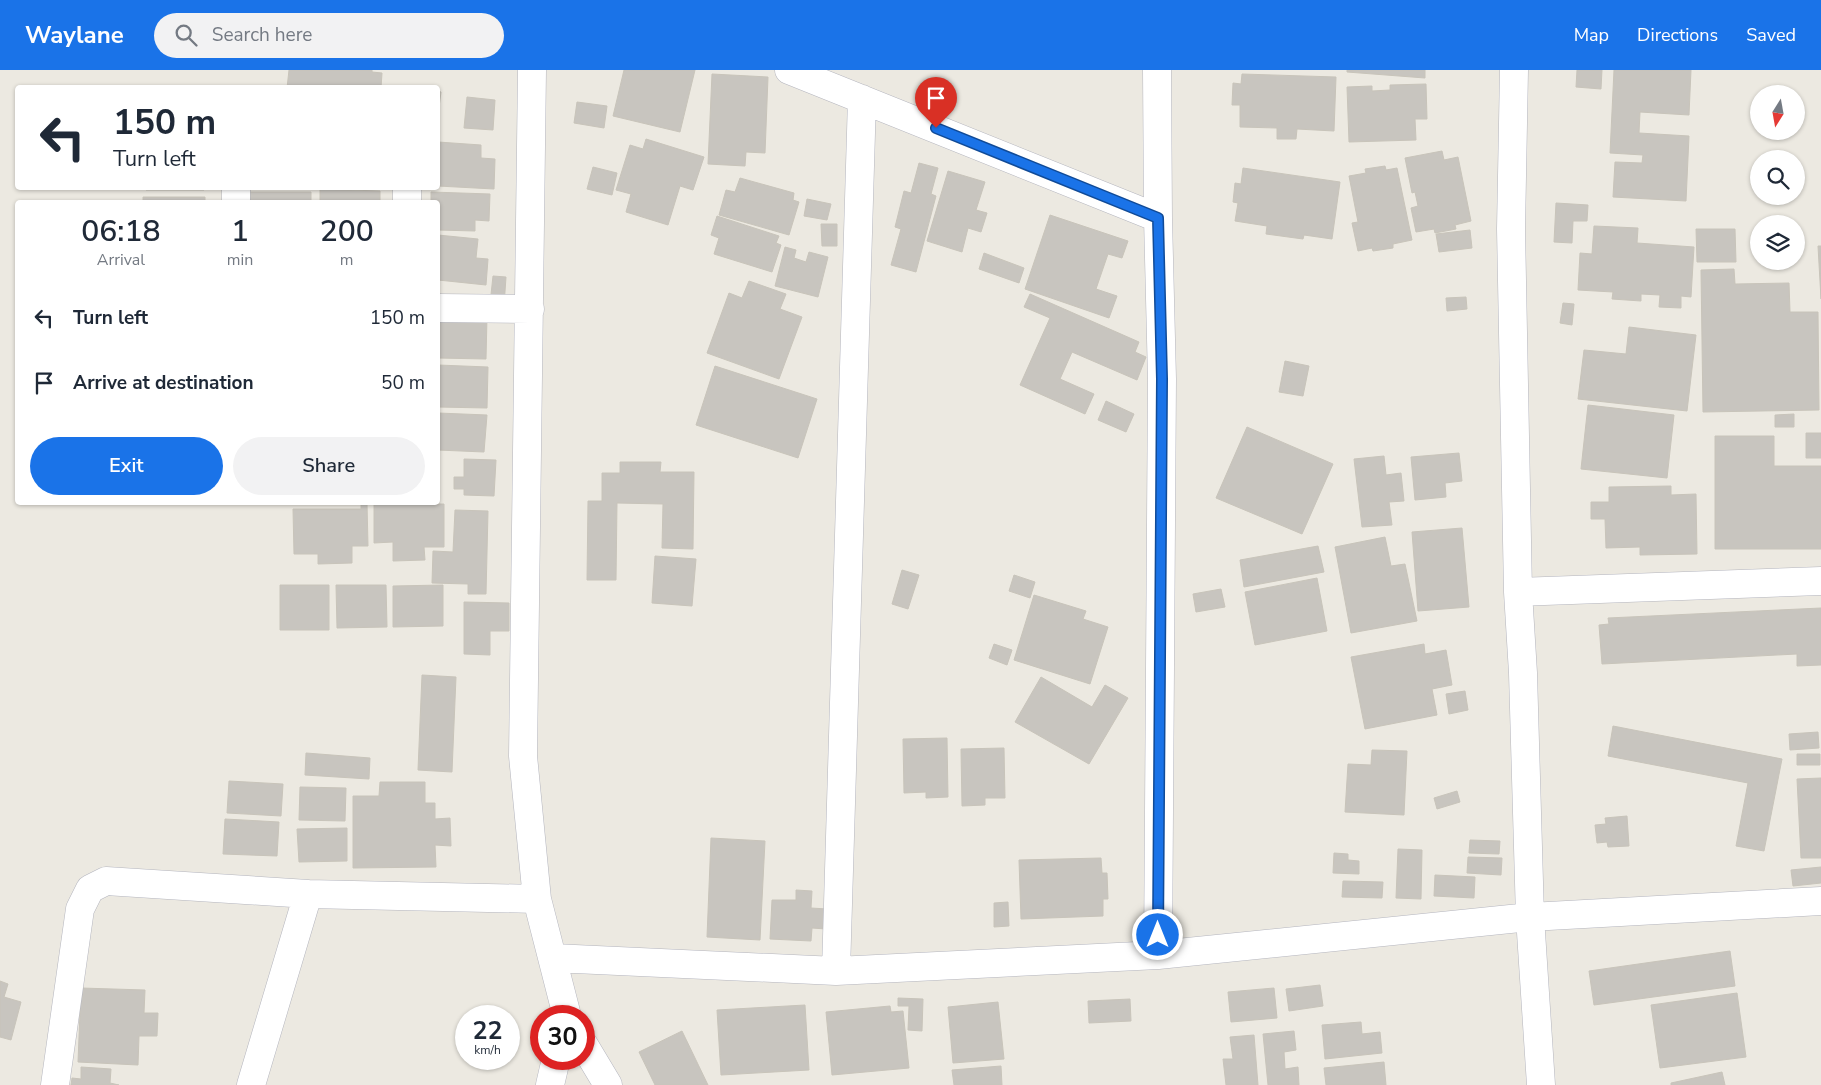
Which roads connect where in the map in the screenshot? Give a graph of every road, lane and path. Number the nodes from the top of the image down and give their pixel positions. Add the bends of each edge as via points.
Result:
1 (532, 70) edge
2 (789, 70) edge
3 (1157, 70) edge
4 (1514, 70) edge
5 (862, 99) junction
6 (1158, 218) junction
7 (440, 308) edge
8 (530, 308) junction
9 (1821, 581) edge
10 (1518, 592) junction
11 (308, 894) junction
12 (537, 899) junction
13 (1821, 901) edge
14 (1530, 917) junction
15 (1158, 955) junction
16 (552, 958) junction
17 (836, 971) junction
18 (563, 1005) edge
19 (595, 1063) edge
20 (553, 1070) edge
21 (55, 1085) edge
22 (251, 1085) edge
23 (550, 1085) edge
24 (608, 1085) edge
25 (1541, 1085) edge

1 - 8 street
2 - 5 street
3 - 6 street
4 - 10 street via 1511,229
5 - 6 street
5 - 17 street
6 - 15 street via 1162,379
7 - 8 street
8 - 12 street via 523,756
9 - 10 street
10 - 14 street
11 - 12 street
11 - 21 street via 106,880 90,889 80,909
11 - 22 street
12 - 16 street
13 - 14 street
14 - 15 street
14 - 25 street
15 - 17 street
16 - 17 street
16 - 18 street
19 - 24 street
20 - 23 street

